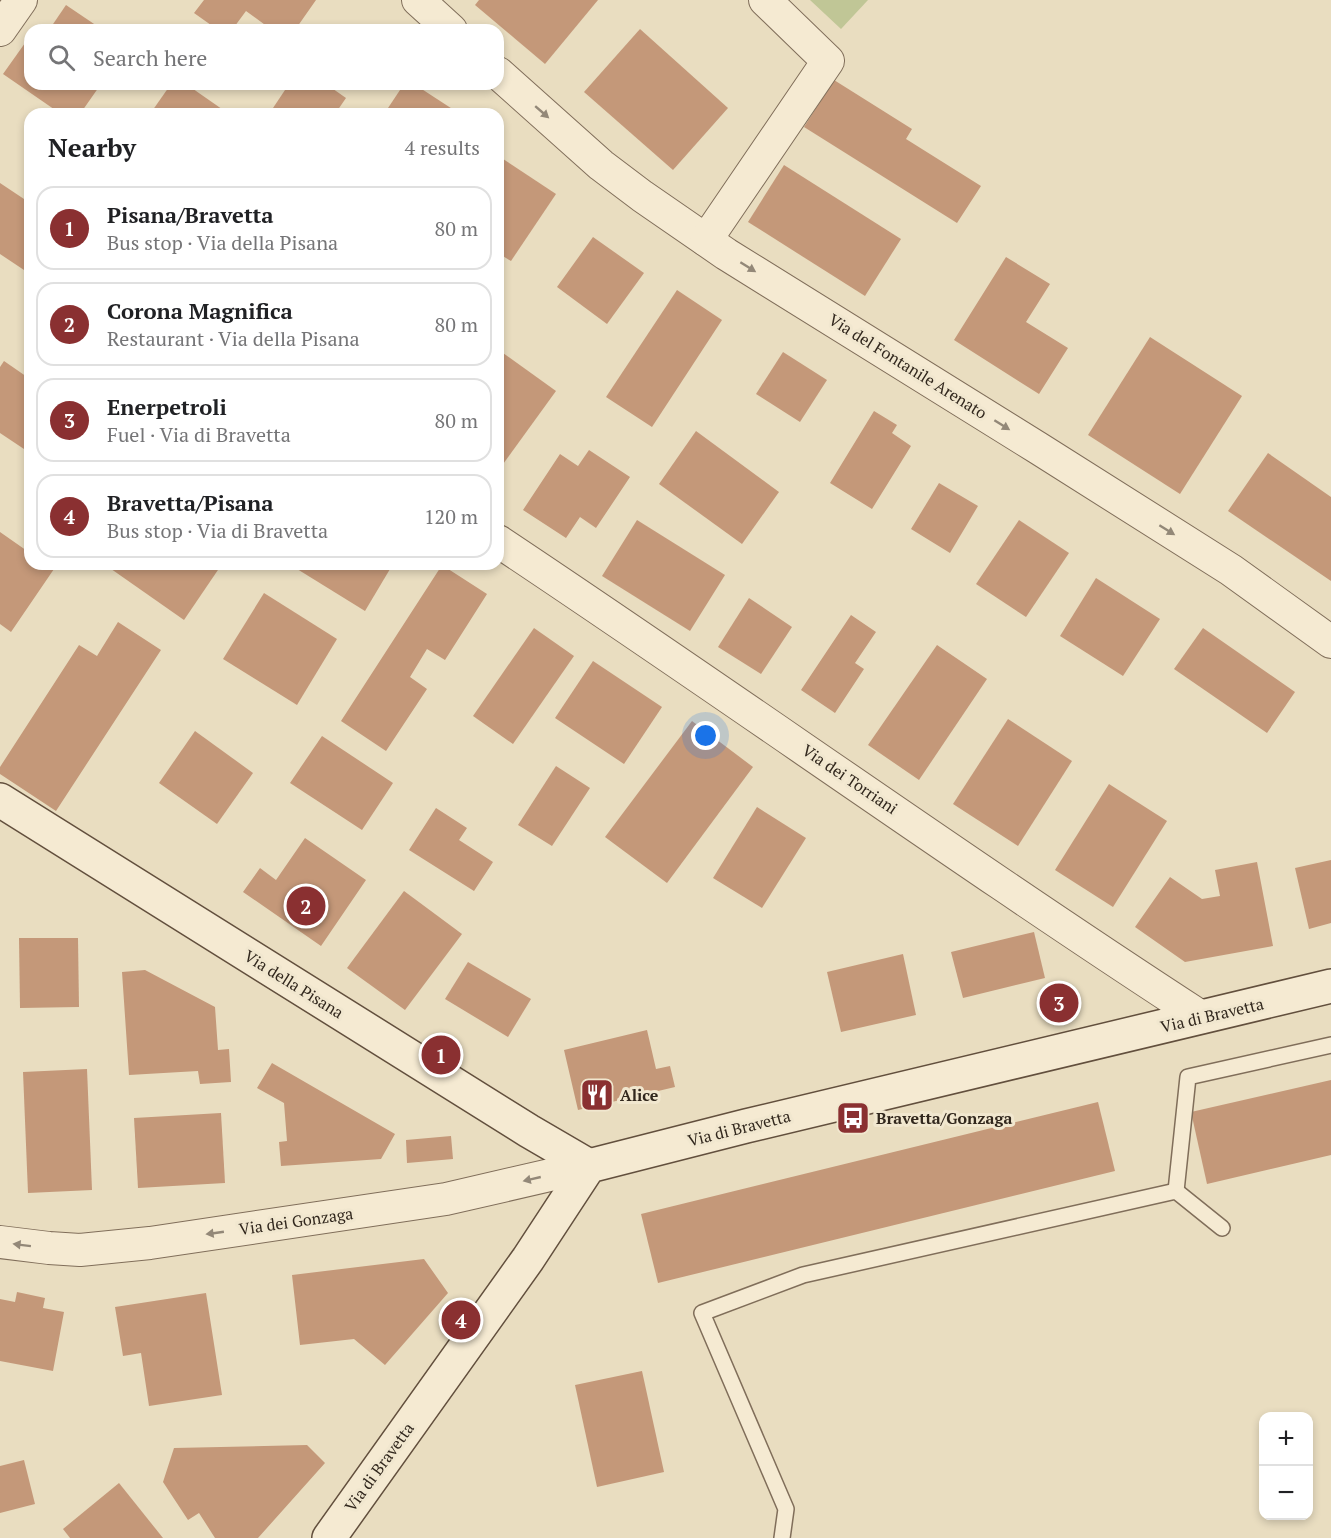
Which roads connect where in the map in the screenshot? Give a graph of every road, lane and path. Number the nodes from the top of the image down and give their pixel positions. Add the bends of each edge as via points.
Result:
1 (21, 0) edge
2 (418, 0) edge
3 (765, 0) edge
4 (444, 24) edge
5 (0, 30) edge
6 (504, 78) edge
7 (706, 240) junction
8 (504, 545) edge
9 (1331, 642) edge
10 (0, 800) edge
11 (1331, 986) edge
12 (1202, 1017) junction
13 (1331, 1045) edge
14 (589, 1166) junction
15 (1176, 1191) junction
16 (1222, 1228) dead end
17 (0, 1242) edge
18 (329, 1538) edge
19 (782, 1538) edge

1 - 5 street
2 - 4 street
3 - 7 street via 828,61
6 -> 7 street, Via del Fontanile Arenato via 601,165
7 -> 9 street, Via del Fontanile Arenato via 1231,570
8 - 12 street, Via dei Torriani
10 - 14 main road, Via della Pisana
11 - 12 main road, Via di Bravetta
12 - 14 main road, Via di Bravetta
13 - 15 lane via 1188,1077
14 -> 17 street, Via dei Gonzaga via 446,1199 150,1243 80,1250
14 - 18 main road, Via di Bravetta via 528,1259
15 - 16 lane
15 - 19 lane via 803,1275 702,1313 786,1509

